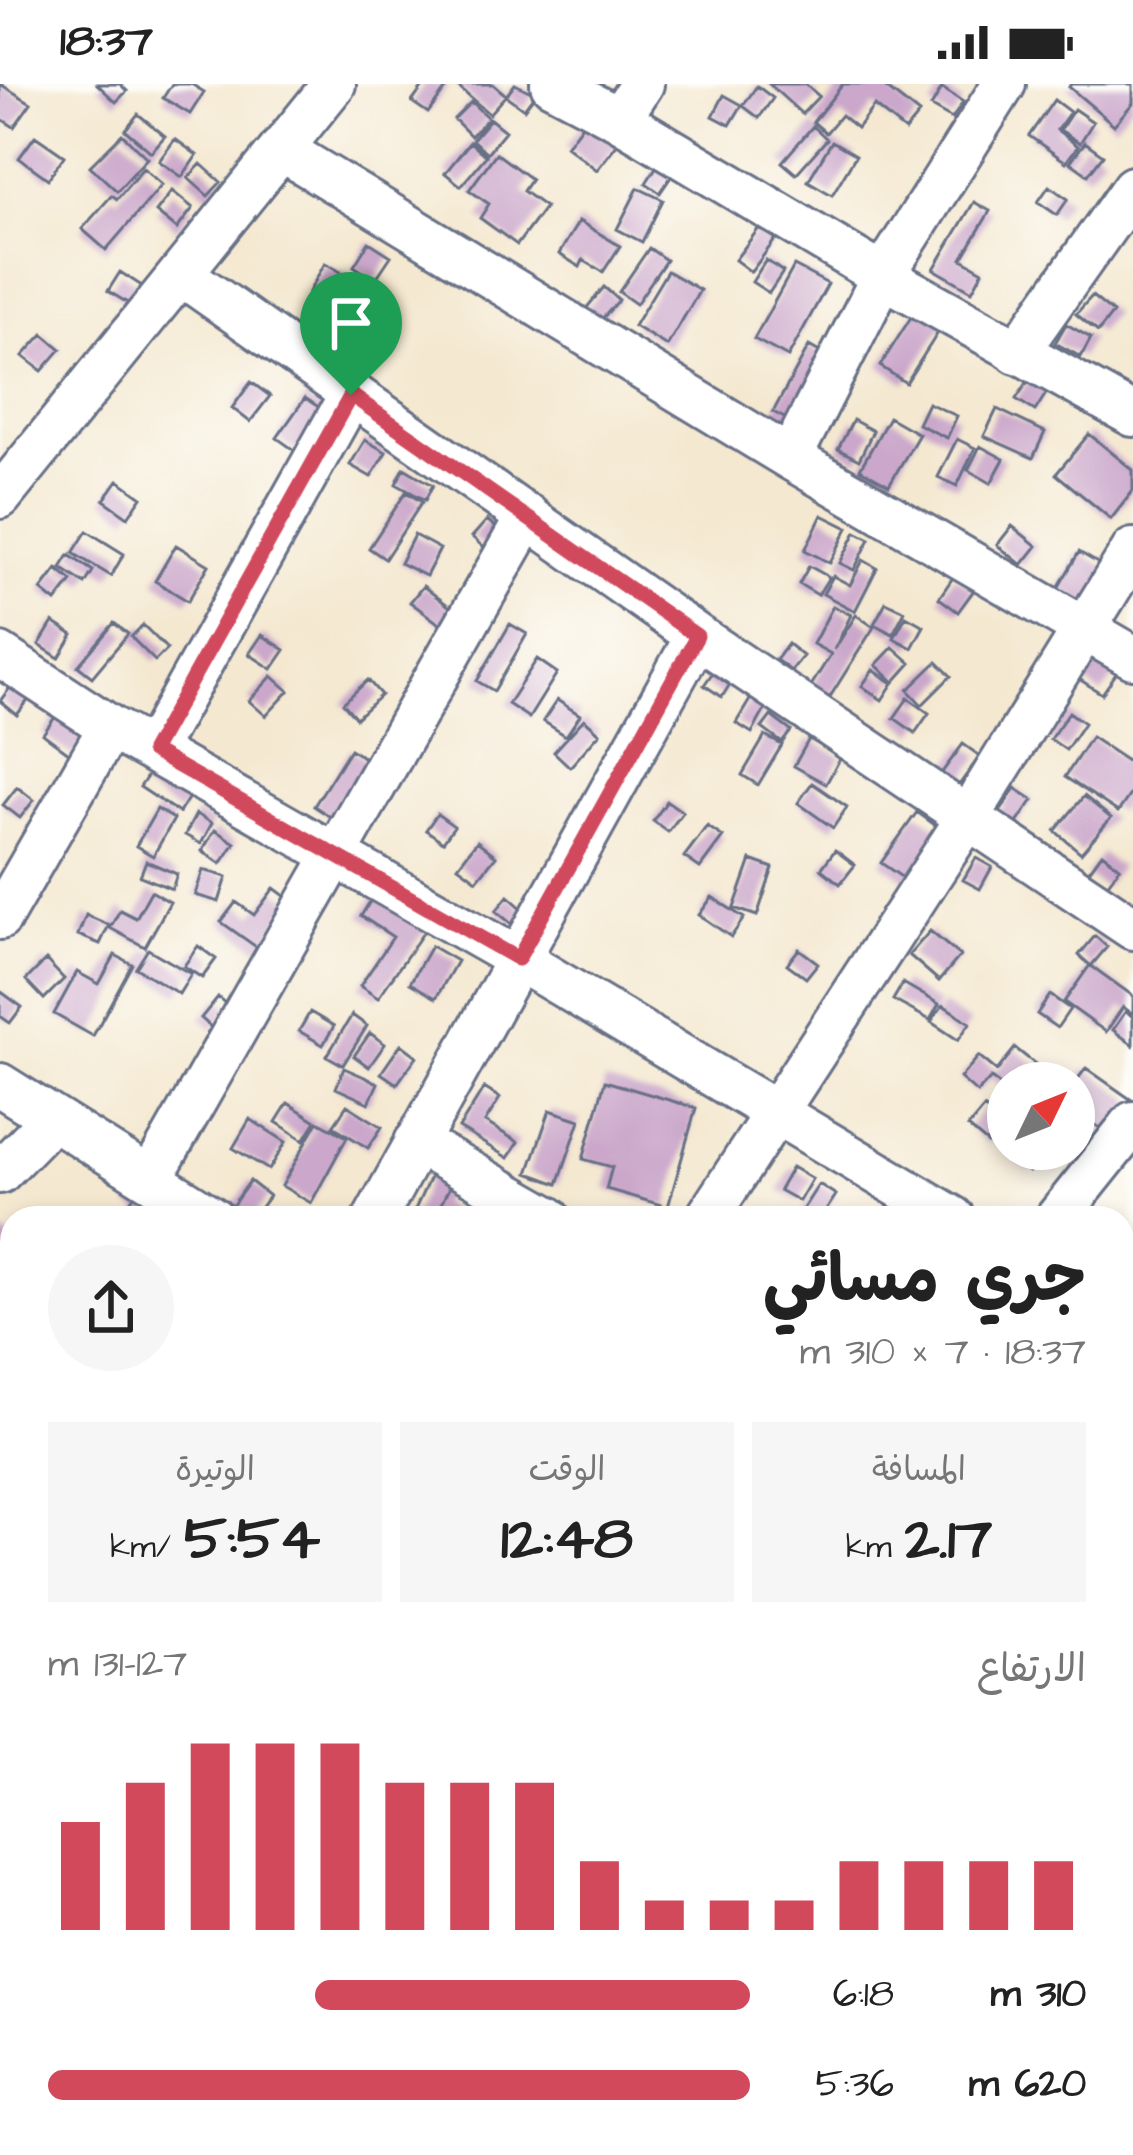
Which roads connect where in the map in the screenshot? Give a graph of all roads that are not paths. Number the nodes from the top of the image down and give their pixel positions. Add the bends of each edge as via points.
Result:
1 (334, 84) edge
2 (552, 84) edge
3 (1004, 84) edge
4 (630, 101) edge
5 (281, 149) junction
6 (1133, 188) edge
7 (181, 274) junction
8 (883, 276) junction
9 (1017, 352) junction
10 (351, 395) junction
11 (1133, 415) edge
12 (790, 458) junction
13 (0, 497) edge
14 (528, 516) junction
15 (1133, 550) edge
16 (1082, 629) junction
17 (697, 636) junction
18 (0, 655) edge
19 (1133, 656) edge
20 (110, 727) junction
21 (152, 751) junction
22 (967, 819) junction
23 (333, 857) junction
24 (0, 918) edge
25 (1133, 928) edge
26 (518, 959) junction
27 (0, 1085) edge
28 (776, 1111) junction
29 (52, 1118) junction
30 (1133, 1124) edge
31 (416, 1142) junction
32 (0, 1172) edge
33 (151, 1178) junction
34 (194, 1206) edge
35 (381, 1206) edge
36 (528, 1206) edge
37 (714, 1206) edge
38 (933, 1206) edge
39 (1067, 1206) edge

1 - 5 street
2 - 4 street
3 - 8 street
4 - 8 street
5 - 7 street
5 - 12 street
6 - 9 street
7 - 10 street
7 - 13 street
8 - 9 street
8 - 12 street
9 - 11 street
10 - 14 street
10 - 21 street
12 - 16 street
14 - 17 street
14 - 23 street
15 - 16 street
16 - 19 street
16 - 22 street
17 - 22 street
17 - 26 street
18 - 20 street
20 - 21 street
20 - 24 street
21 - 23 street
22 - 25 street
22 - 28 street
23 - 26 street
23 - 33 street
26 - 28 street
26 - 31 street
27 - 29 street
28 - 37 street
28 - 38 street
29 - 32 street
29 - 33 street
30 - 39 street
31 - 35 street
31 - 36 street
33 - 34 street

